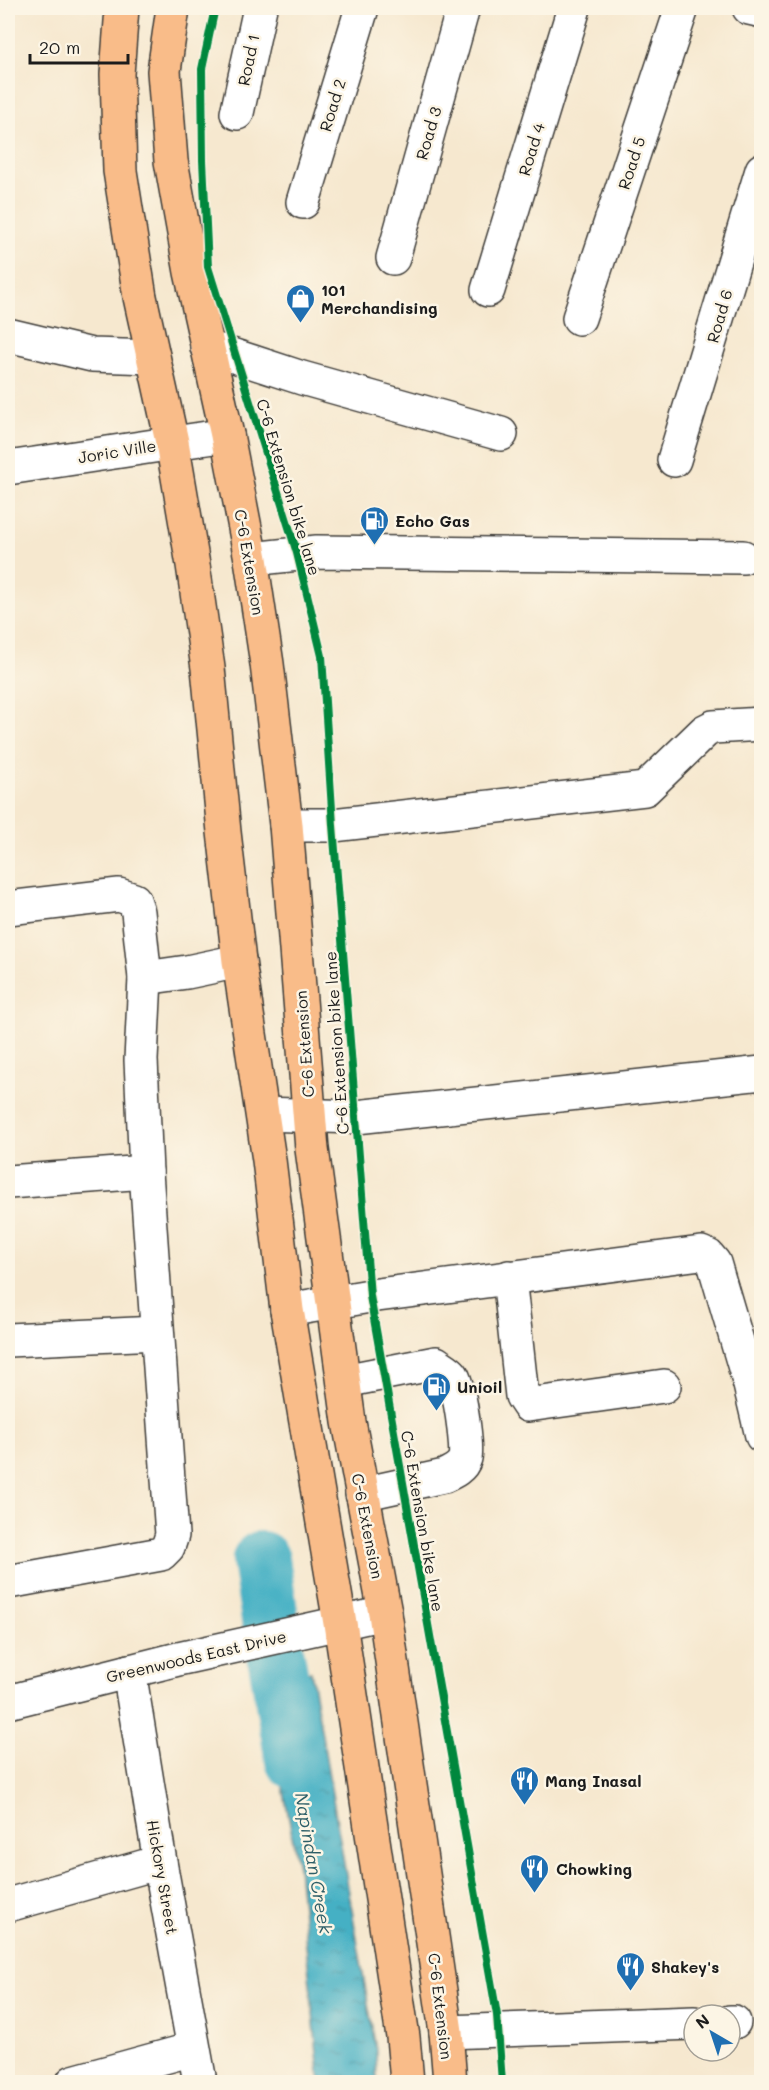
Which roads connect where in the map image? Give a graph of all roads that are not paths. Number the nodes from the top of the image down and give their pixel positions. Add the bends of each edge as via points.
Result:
1 (122, 8) edge
2 (173, 8) edge
3 (260, 8) edge
4 (362, 8) edge
5 (463, 8) edge
6 (574, 8) edge
7 (682, 8) edge
8 (749, 8) edge
9 (762, 11) edge
10 (237, 113) dead end
11 (762, 170) edge
12 (303, 202) dead end
13 (393, 258) dead end
14 (488, 290) dead end
15 (579, 318) dead end
16 (8, 335) edge
17 (207, 346) junction
18 (153, 357) junction
19 (501, 434) dead end
20 (227, 435) junction
21 (172, 442) junction
22 (674, 460) dead end
23 (8, 468) edge
24 (743, 557) dead end
25 (251, 559) junction
26 (762, 724) edge
27 (286, 825) junction
28 (8, 908) edge
29 (239, 961) junction
30 (145, 978) junction
31 (762, 1073) edge
32 (262, 1114) junction
33 (308, 1115) junction
34 (146, 1172) junction
35 (8, 1182) edge
36 (509, 1277) junction
37 (333, 1302) junction
38 (287, 1310) junction
39 (157, 1333) junction
40 (8, 1340) edge
41 (344, 1381) junction
42 (756, 1384) edge
43 (664, 1386) dead end
44 (762, 1436) edge
45 (362, 1494) junction
46 (8, 1582) edge
47 (385, 1612) junction
48 (340, 1623) junction
49 (129, 1671) junction
50 (8, 1702) edge
51 (160, 1862) junction
52 (8, 1905) edge
53 (682, 2023) edge
54 (446, 2032) junction
55 (193, 2049) junction
56 (73, 2082) edge
57 (200, 2082) edge
58 (407, 2082) edge
59 (450, 2082) edge

1 - 18 main road via 117,74 120,171
2 - 17 main road, C-6 Extension via 164,71 171,161
3 - 10 street, Road 1
4 - 12 street, Road 2
5 - 13 street, Road 3
6 - 14 street, Road 4
7 - 15 street, Road 5
8 - 9 street
11 - 22 street, Road 6
16 - 18 street via 92,355
17 - 19 street via 302,378
17 - 20 main road, C-6 Extension
18 - 21 main road
20 - 21 street, Joric Ville
20 - 25 main road, C-6 Extension
21 - 23 street, Joric Ville
21 - 29 main road via 208,668
24 - 25 street via 317,552
25 - 27 main road, C-6 Extension
26 - 27 street via 705,731 645,789 333,825
27 - 33 main road, C-6 Extension
28 - 30 street via 119,895 134,900
29 - 30 street
29 - 32 main road
30 - 34 street via 141,1060
31 - 33 street via 356,1117
32 - 33 street
32 - 38 main road
33 - 37 main road, C-6 Extension
34 - 35 street
34 - 39 street
36 - 37 street
36 - 42 street via 701,1253 708,1256 714,1263
36 - 43 street via 522,1396 528,1405
37 - 38 street
37 - 41 main road, C-6 Extension
38 - 48 main road
39 - 40 street
39 - 46 street via 172,1535 168,1546 161,1554
41 - 45 main road, C-6 Extension
41 - 45 street via 436,1363 452,1374 457,1388 465,1458 457,1470
42 - 44 street
45 - 47 main road, C-6 Extension
47 - 48 street, Greenwoods East Drive
47 - 54 main road, C-6 Extension
48 - 49 street, Greenwoods East Drive
48 - 58 main road via 404,2037
49 - 50 street, Greenwoods East Drive
49 - 51 street, Hickory Street
51 - 52 street
51 - 55 street, Hickory Street
53 - 54 street
54 - 59 main road, C-6 Extension
55 - 56 street
55 - 57 street, Hickory Street

